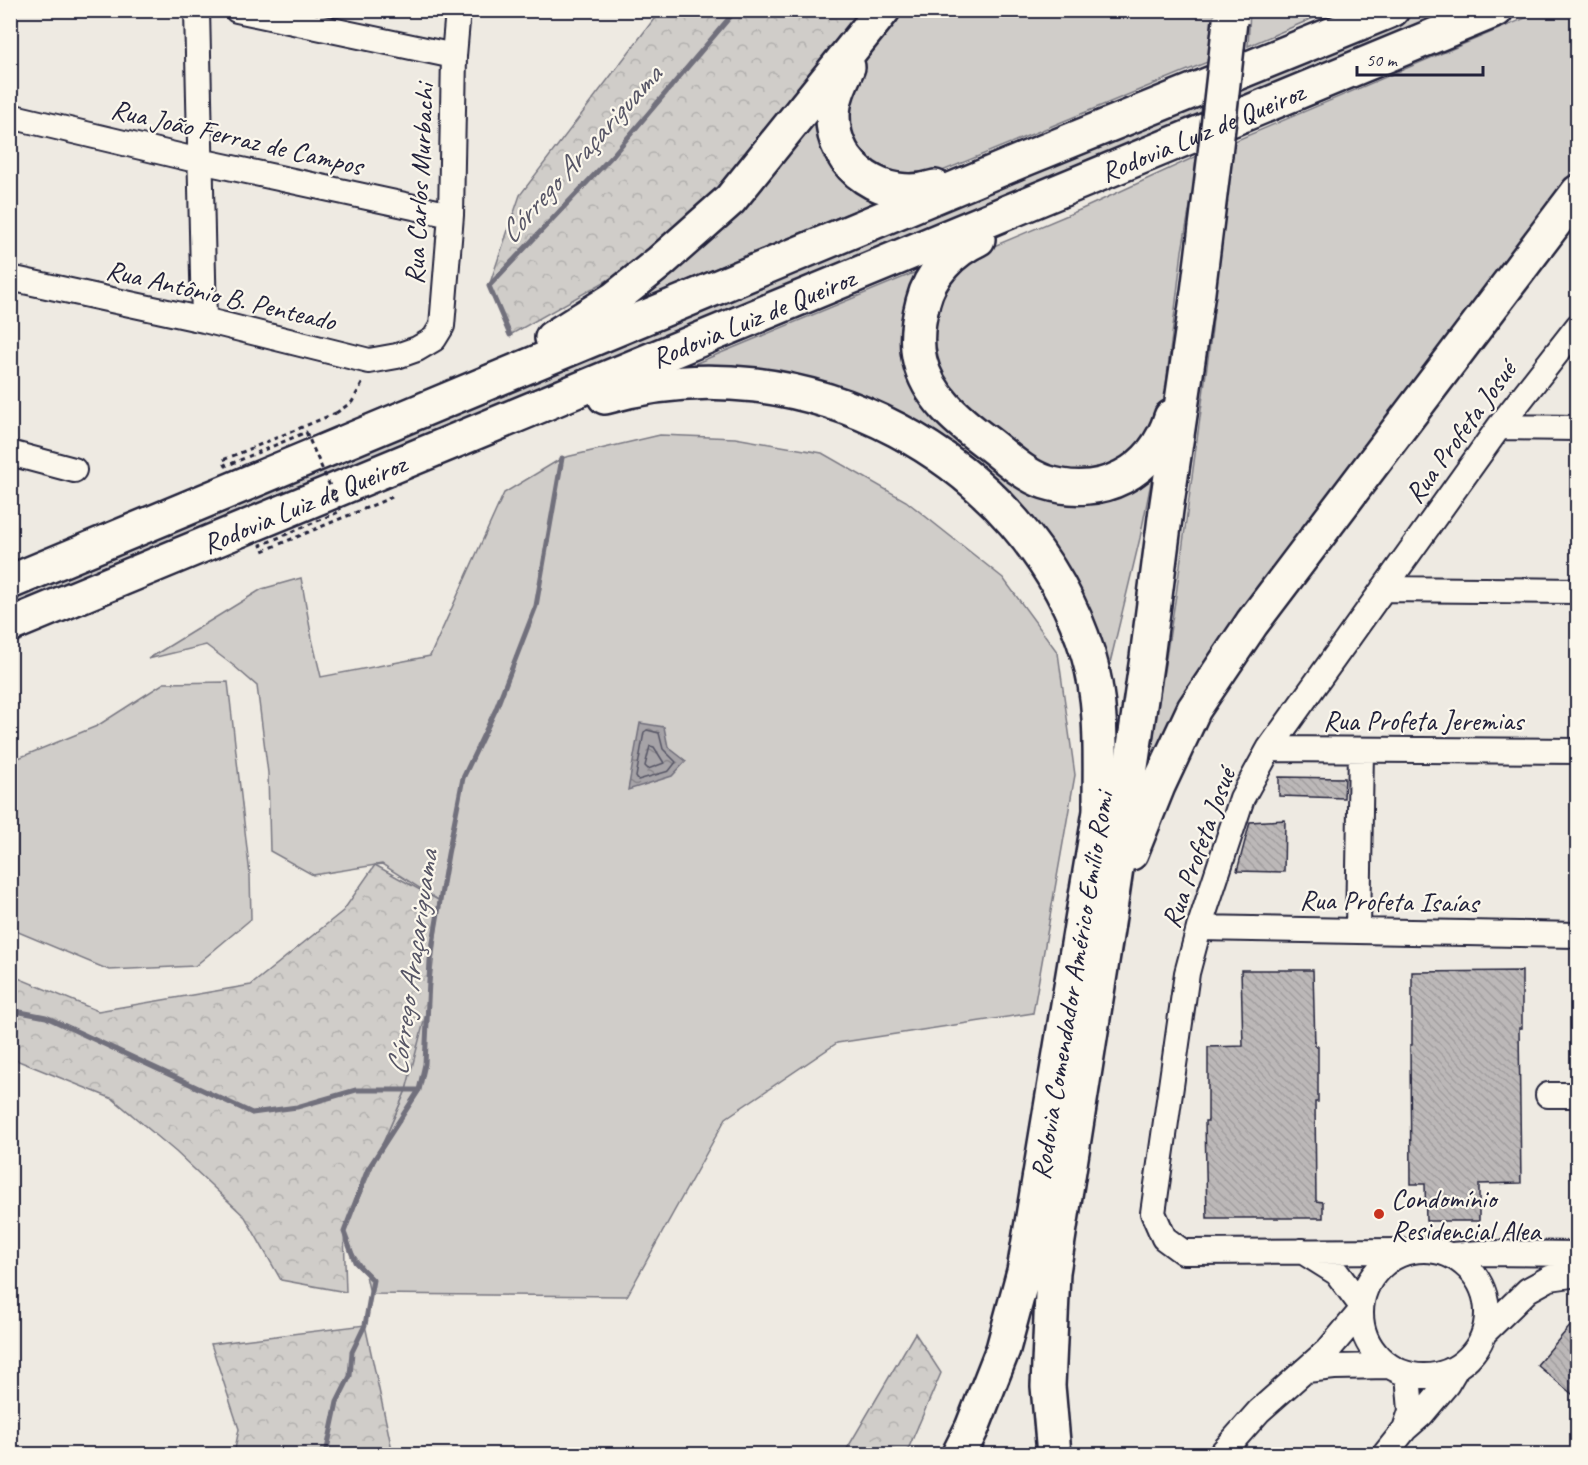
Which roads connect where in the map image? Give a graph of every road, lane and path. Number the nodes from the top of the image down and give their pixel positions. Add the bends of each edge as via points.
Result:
1 (197, 10) edge
2 (237, 10) edge
3 (458, 10) edge
4 (883, 10) edge
5 (1496, 10) edge
6 (1388, 12) edge
7 (1231, 16) edge
8 (861, 40) junction
9 (454, 56) junction
10 (10, 116) edge
11 (1202, 147) junction
12 (1025, 159) junction
13 (200, 161) junction
14 (1578, 192) edge
15 (451, 215) junction
16 (10, 278) edge
17 (1198, 292) junction
18 (204, 320) junction
19 (1578, 326) edge
20 (417, 349) joint
21 (369, 361) junction
22 (1499, 427) junction
23 (1578, 428) edge
24 (10, 453) edge
25 (74, 470) dead end
26 (384, 486) junction
27 (210, 498) junction
28 (1166, 510) junction
29 (10, 582) edge
30 (1383, 589) junction
31 (1578, 591) edge
32 (10, 626) edge
33 (1269, 749) junction
34 (1361, 750) junction
35 (1578, 751) edge
36 (1100, 807) junction
37 (1108, 923) junction
38 (1199, 928) junction
39 (1358, 930) junction
40 (1578, 934) edge
41 (1548, 1095) dead end
42 (1578, 1095) edge
43 (1302, 1251) junction
44 (1409, 1251) junction
45 (1578, 1254) edge
46 (1452, 1255) junction
47 (1578, 1274) edge
48 (1361, 1308) junction
49 (1485, 1332) junction
50 (1457, 1367) junction
51 (1307, 1370) junction
52 (1399, 1370) junction
53 (1405, 1429) junction
54 (959, 1455) edge
55 (1054, 1455) edge
56 (1221, 1455) edge
57 (1385, 1455) edge

1 - 13 street
2 - 9 street
3 - 9 street, Rua Carlos Murbachi
4 - 8 highway
5 - 11 highway, Rodovia Luiz de Queiroz
6 - 12 highway, Rodovia Luiz de Queiroz
7 - 11 highway, Rodovia Comendador Américo Emílio Romi, bridge
8 - 12 highway via 839,86 833,118 842,153 859,175 896,190 926,190
8 - 27 highway via 730,200 614,299 546,342
9 - 15 street, Rua Carlos Murbachi
10 - 13 street, Rua João Ferraz de Campos
11 - 17 highway, Rodovia Comendador Américo Emílio Romi
11 - 17 highway via 968,244 950,257 934,275 924,296 917,338 920,361 940,401 958,420 1019,467 1043,481 1069,488 1096,487 1125,476 1146,461 1160,444 1171,419
11 - 26 highway, Rodovia Luiz de Queiroz
12 - 27 highway, Rodovia Luiz de Queiroz
13 - 15 street, Rua João Ferraz de Campos
13 - 18 street
14 - 37 highway via 1252,623 1194,709 1135,842
15 - 20 street, Rua Carlos Murbachi via 442,326 434,339
16 - 18 street, Rua Antônio B. Penteado
17 - 28 highway, Rodovia Comendador Américo Emílio Romi
18 - 21 street, Rua Antônio B. Penteado
19 - 22 street, Rua Profeta Josué
20 - 21 street, Rua Antônio B. Penteado
21 - 26 path, bridge via 352,402 336,413 223,460 226,466 306,432 341,511 261,545 263,551
22 - 23 street
22 - 30 street, Rua Profeta Josué
24 - 25 street
26 - 32 highway, Rodovia Luiz de Queiroz
26 - 36 highway via 578,405 659,384 729,382 778,388 884,423 929,448 973,482 1012,521 1054,582 1079,630 1095,680
27 - 29 highway, Rodovia Luiz de Queiroz
28 - 36 highway, Rodovia Comendador Américo Emílio Romi via 1126,655
28 - 37 highway, Rodovia Comendador Américo Emílio Romi
30 - 31 street
30 - 33 street, Rua Profeta Josué
33 - 34 street, Rua Profeta Jeremias
33 - 38 street, Rua Profeta Josué via 1242,798
34 - 35 street, Rua Profeta Jeremias
34 - 39 street
36 - 54 highway, Rodovia Comendador Américo Emílio Romi via 1023,1271 1004,1349
37 - 55 highway, Rodovia Comendador Américo Emílio Romi via 1053,1272 1048,1386
38 - 39 street, Rua Profeta Isaías
38 - 43 street, Rua Profeta Josué via 1187,973 1154,1213 1164,1238 1183,1252
39 - 40 street, Rua Profeta Isaías
41 - 42 street
43 - 44 street, Rua Profeta Josué
43 - 48 street via 1336,1273
44 - 46 street via 1431,1250
44 - 48 street via 1382,1265 1365,1290
45 - 46 street
46 - 49 street via 1479,1279 1486,1296
47 - 49 street via 1550,1278 1528,1290
48 - 51 street via 1347,1329
48 - 52 street via 1367,1342 1377,1355
49 - 50 street via 1479,1346
50 - 52 street via 1433,1375
50 - 53 street via 1421,1415
51 - 52 street
51 - 56 street via 1259,1411
52 - 53 street via 1411,1411
53 - 57 street

